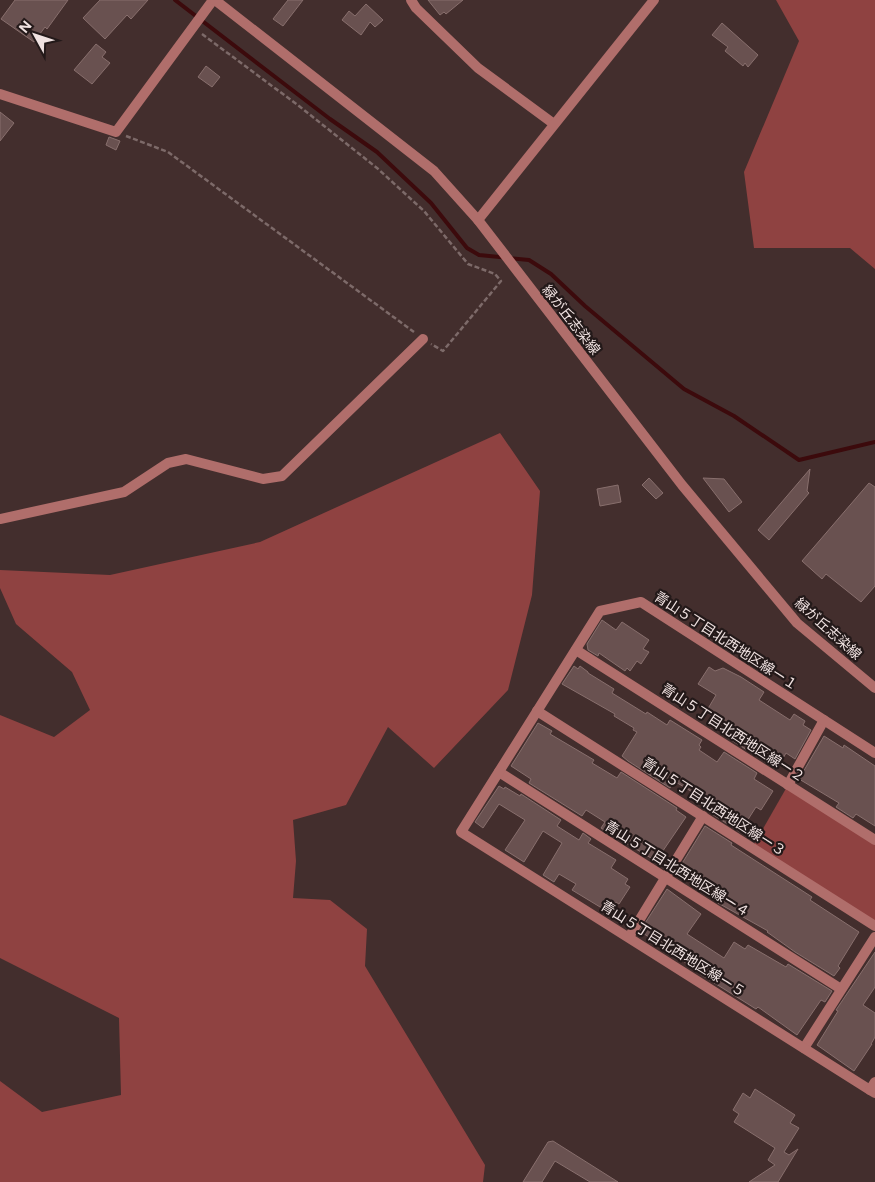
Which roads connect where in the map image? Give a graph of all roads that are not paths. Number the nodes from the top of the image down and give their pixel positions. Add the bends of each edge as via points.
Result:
1 (214, 0) edge
2 (411, 0) edge
3 (654, 0) edge
4 (0, 94) edge
5 (554, 124) junction
6 (478, 220) junction
7 (423, 339) road end
8 (0, 519) edge
9 (576, 650) junction
10 (875, 688) edge
11 (537, 711) junction
12 (824, 720) junction
13 (875, 753) edge
14 (499, 772) junction
15 (788, 785) junction
16 (703, 816) junction
17 (461, 832) joint
18 (875, 840) edge
19 (666, 878) junction
20 (875, 926) edge
21 (875, 936) edge
22 (629, 937) junction
23 (841, 989) junction
24 (804, 1048) junction
25 (873, 1088) edge

1 - 4 street via 116,132
1 - 6 street, 緑が丘志染線 via 434,171
2 - 5 street via 478,68
3 - 5 street
5 - 6 street
6 - 10 street, 緑が丘志染線 via 682,485 797,623
7 - 8 street via 282,476 263,479 186,459 168,462 124,492
9 - 11 street, 青山５丁目北西地区線ー１
9 - 12 street, 青山５丁目北西地区線ー１ via 600,611 641,602
9 - 15 street, 青山５丁目北西地区線ー２
11 - 14 street, 青山５丁目北西地区線ー１
11 - 16 street, 青山５丁目北西地区線ー３
12 - 13 street, 青山５丁目北西地区線ー１
12 - 15 street
14 - 17 street, 青山５丁目北西地区線ー１
14 - 19 street, 青山５丁目北西地区線ー４
15 - 18 street, 青山５丁目北西地区線ー２
16 - 19 street
16 - 20 street, 青山５丁目北西地区線ー３
17 - 22 street, 青山５丁目北西地区線ー５
19 - 22 street
19 - 23 street, 青山５丁目北西地区線ー４
21 - 23 street
22 - 24 street, 青山５丁目北西地区線ー５
23 - 24 street
24 - 25 street, 青山５丁目北西地区線ー５

